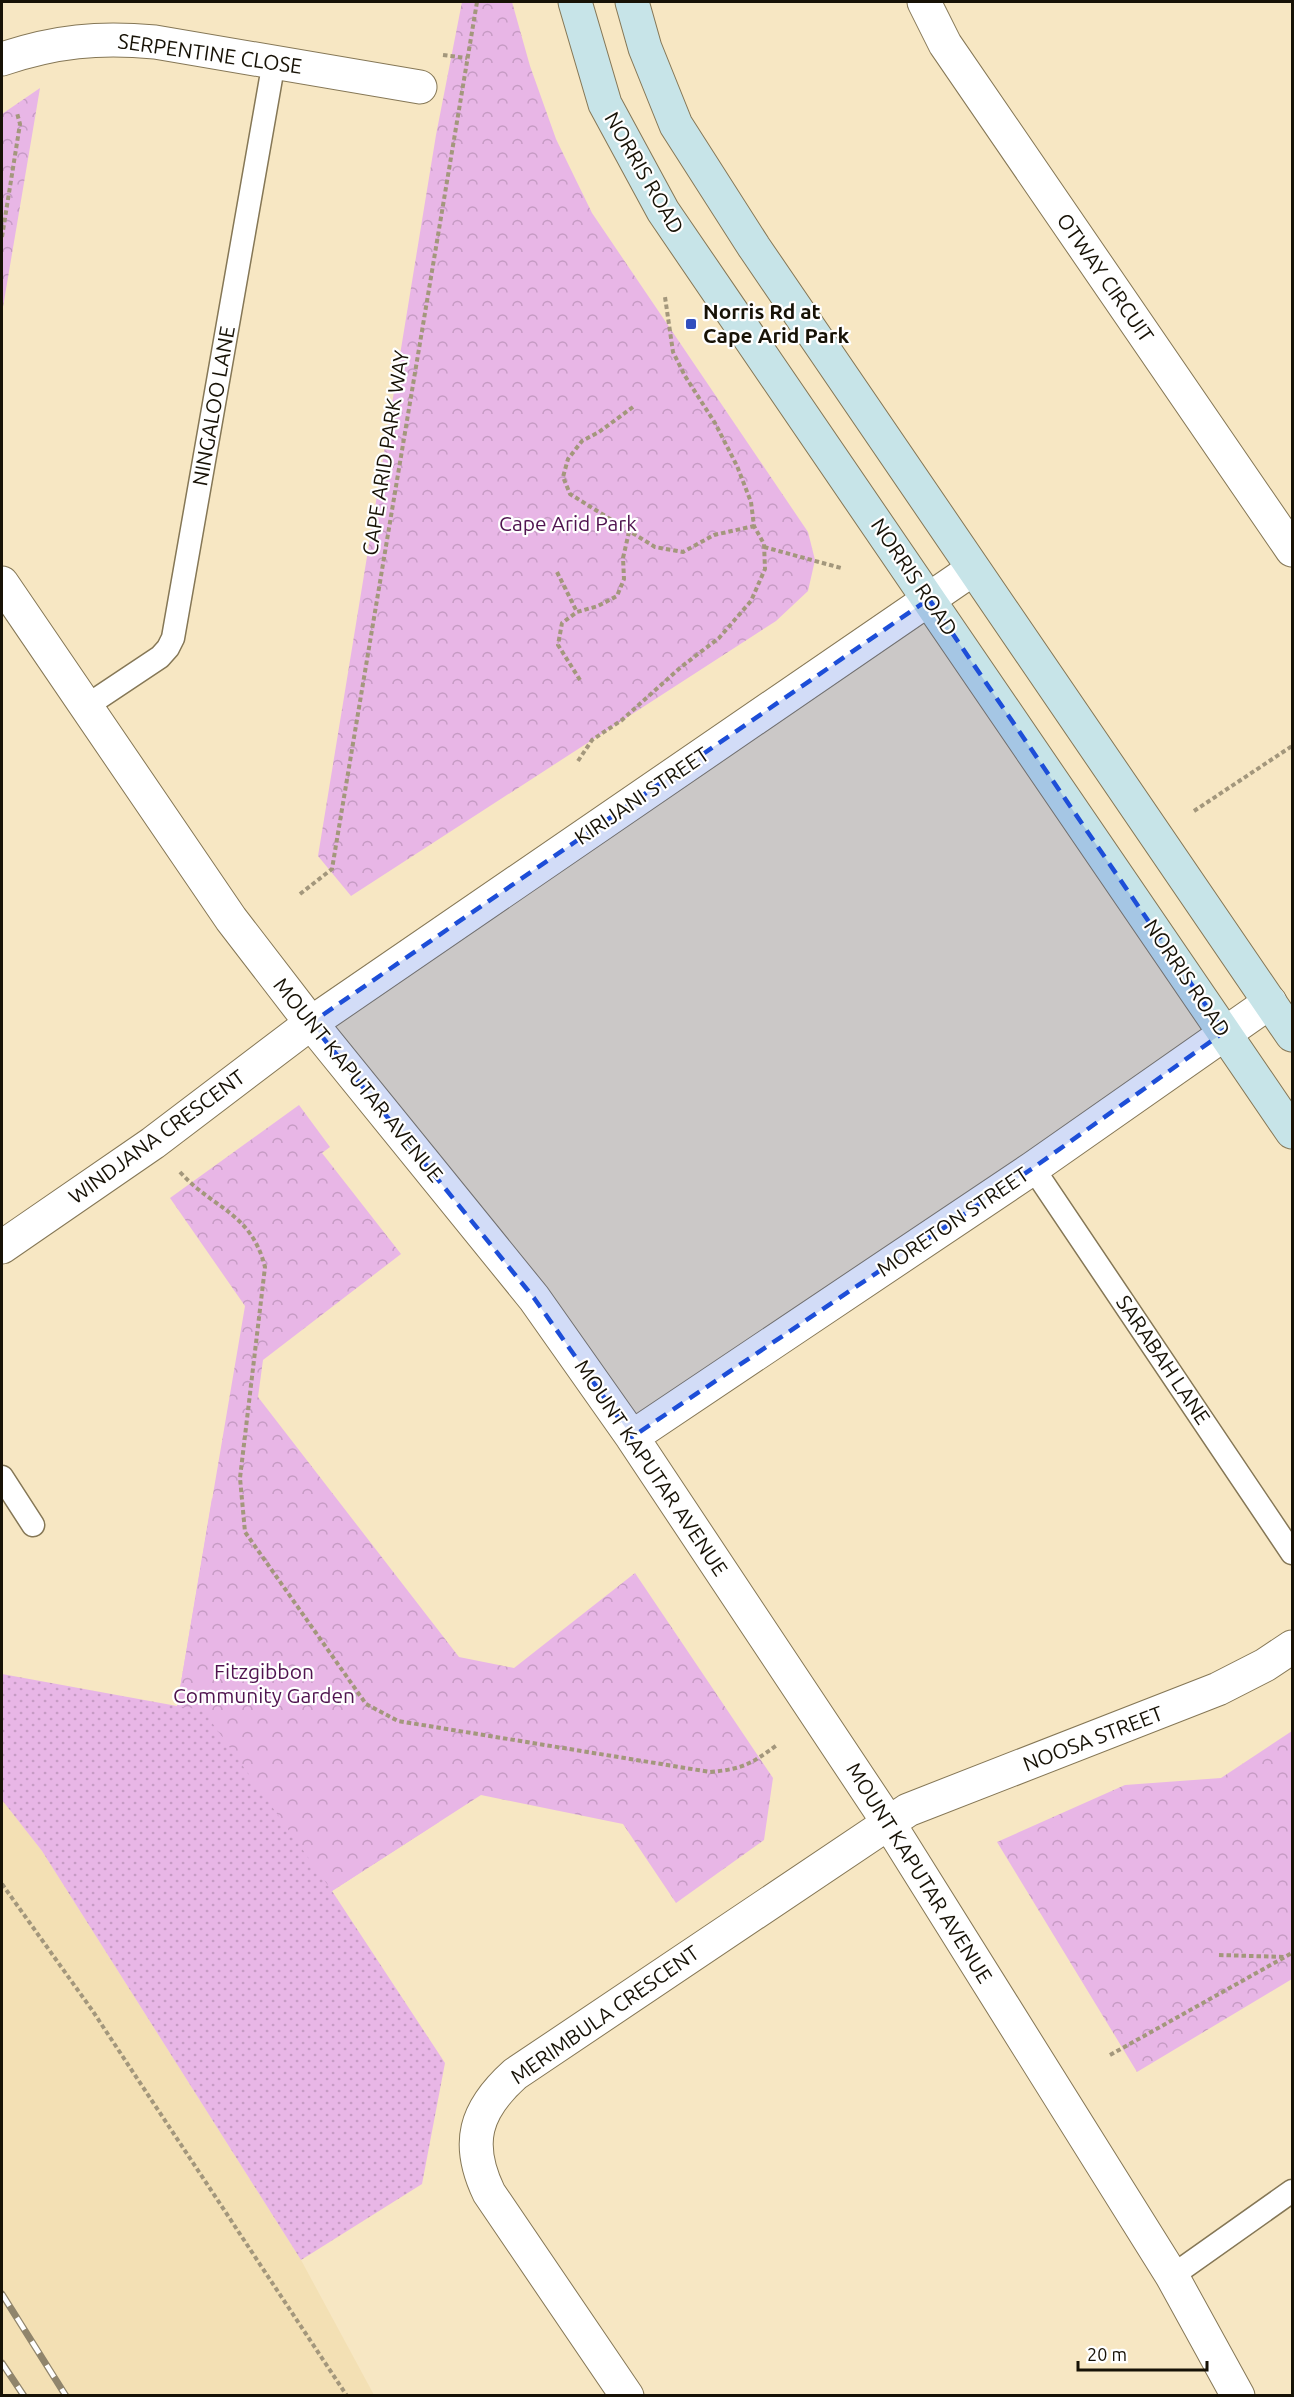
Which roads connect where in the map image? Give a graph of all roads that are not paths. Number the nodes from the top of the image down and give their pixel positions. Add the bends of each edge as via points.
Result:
1 (575, 2) edge
2 (632, 2) edge
3 (924, 2) edge
4 (2, 59) edge
5 (274, 61) junction
6 (420, 87) dead end
7 (1293, 550) edge
8 (973, 569) junction
9 (2, 583) edge
10 (929, 599) junction
11 (85, 707) junction
12 (1270, 1002) junction
13 (311, 1023) junction
14 (1224, 1032) junction
15 (1293, 1035) edge
16 (1293, 1132) edge
17 (1033, 1168) junction
18 (2, 1248) edge
19 (632, 1437) junction
20 (2, 1477) edge
21 (33, 1525) dead end
22 (1293, 1553) edge
23 (1293, 1647) edge
24 (888, 1822) junction
25 (1293, 2192) edge
26 (1172, 2277) junction
27 (627, 2396) edge
28 (1238, 2396) edge

1 - 10 main road, NORRIS ROAD via 605,104 663,211
2 - 8 main road via 645,48 676,125
3 - 7 street, OTWAY CIRCUIT via 945,44
4 - 5 street, SERPENTINE CLOSE via 60,43 122,39
5 - 6 street, SERPENTINE CLOSE
5 - 11 lane, NINGALOO LANE via 173,638 160,657
8 - 10 street, KIRIJANI STREET
8 - 12 main road
9 - 11 street, MOUNT KAPUTAR AVENUE
10 - 13 street, KIRIJANI STREET
10 - 14 main road, NORRIS ROAD
11 - 13 street, MOUNT KAPUTAR AVENUE via 231,919
12 - 14 street, MORETON STREET
12 - 15 main road
13 - 18 street, WINDJANA CRESCENT via 153,1143
13 - 19 street, MOUNT KAPUTAR AVENUE via 534,1298
14 - 16 main road, NORRIS ROAD
14 - 17 street, MORETON STREET
17 - 19 street, MORETON STREET
17 - 22 lane, SARABAH LANE
19 - 24 street, MOUNT KAPUTAR AVENUE
20 - 21 lane
23 - 24 street, NOOSA STREET via 1218,1689 908,1810
24 - 26 street, MOUNT KAPUTAR AVENUE
24 - 27 street, MERIMBULA CRESCENT via 515,2074 495,2092 484,2110 476,2150 479,2171 489,2193
25 - 26 lane
26 - 28 street, MOUNT KAPUTAR AVENUE

